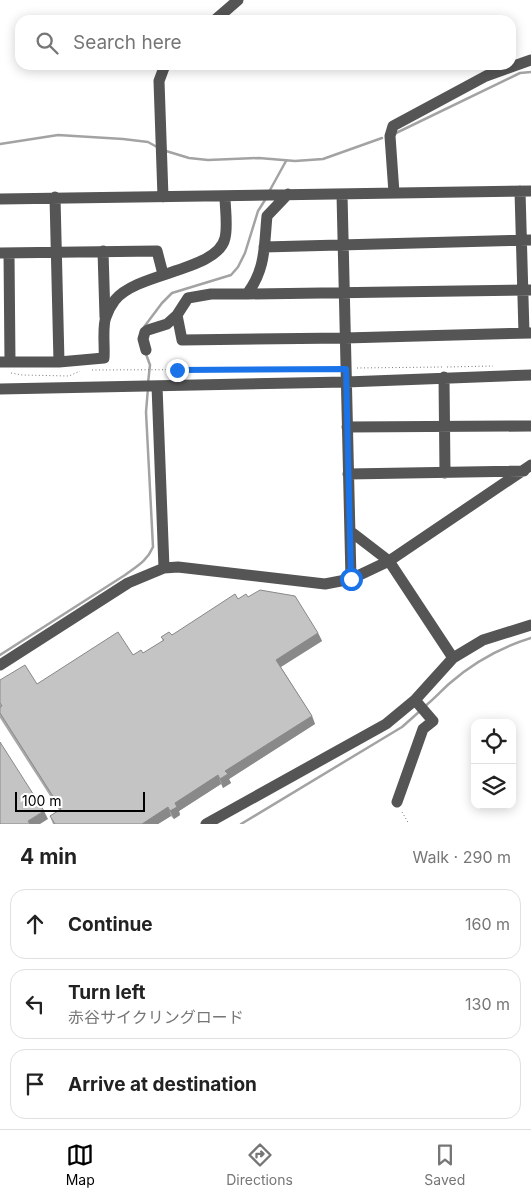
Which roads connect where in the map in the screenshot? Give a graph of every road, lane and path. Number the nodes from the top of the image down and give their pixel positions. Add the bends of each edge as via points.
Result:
1 (238, 0) edge
2 (221, 15) edge
3 (531, 60) edge
4 (516, 65) edge
5 (163, 70) edge
6 (503, 70) edge
7 (526, 191) edge
8 (394, 193) junction
9 (288, 194) junction
10 (342, 194) junction
11 (225, 196) junction
12 (55, 197) junction
13 (163, 198) junction
14 (0, 199) edge
15 (527, 240) edge
16 (343, 246) junction
17 (264, 247) junction
18 (103, 251) junction
19 (4, 253) edge
20 (56, 253) junction
21 (163, 274) junction
22 (527, 290) edge
23 (344, 293) junction
24 (247, 294) junction
25 (177, 315) junction
26 (105, 319) junction
27 (528, 333) edge
28 (345, 338) junction
29 (146, 350) dead end
30 (59, 362) junction
31 (5, 366) edge
32 (492, 366) dead end
33 (346, 369) junction
34 (83, 370) dead end
35 (92, 370) dead end
36 (531, 375) edge
37 (444, 377) junction
38 (346, 382) junction
39 (157, 386) junction
40 (0, 389) edge
41 (445, 426) junction
42 (531, 426) edge
43 (347, 427) junction
44 (527, 468) edge
45 (445, 473) junction
46 (348, 474) junction
47 (350, 531) junction
48 (389, 561) junction
49 (164, 568) junction
50 (351, 579) junction
51 (531, 625) edge
52 (453, 658) junction
53 (0, 665) edge
54 (415, 700) junction
55 (397, 802) joint
56 (206, 824) edge
57 (409, 824) edge

1 - 2 street
3 - 4 street
5 - 13 street via 159,80
6 - 8 street via 393,126 390,136
7 - 8 street
7 - 15 street
8 - 10 street
9 - 10 street
9 - 11 street
9 - 17 street via 266,216
10 - 16 street
11 - 13 street
11 - 21 street via 225,239 217,252 199,263
12 - 13 street
12 - 14 street
12 - 20 street
15 - 16 street
15 - 22 street
16 - 17 street
16 - 23 street
17 - 24 street via 256,283
18 - 20 street
18 - 21 street via 157,251
18 - 26 street
19 - 20 street
19 - 31 street
20 - 30 street
21 - 26 street via 134,286 116,299
22 - 23 street
22 - 27 street
23 - 24 street
23 - 28 street
24 - 25 street via 188,298
25 - 28 street via 182,340
25 - 29 street via 167,324 145,332
26 - 30 street via 104,358
27 - 28 street
28 - 33 street
30 - 31 street
31 - 34 path via 22,375 69,376
32 - 33 path
33 - 35 path
33 - 38 street
36 - 37 street
37 - 38 street
37 - 41 street
38 - 39 street
38 - 43 street
39 - 40 street
39 - 49 street
41 - 42 street
41 - 43 street
41 - 45 street
43 - 46 street
44 - 45 street
44 - 48 street
45 - 46 street
46 - 47 street
47 - 48 street
47 - 50 street
48 - 50 street
48 - 52 street
49 - 50 street via 325,584
49 - 53 street via 128,583
51 - 52 street via 483,640
52 - 54 street
54 - 55 street via 433,721 423,729
54 - 56 street via 386,724
55 - 57 path

